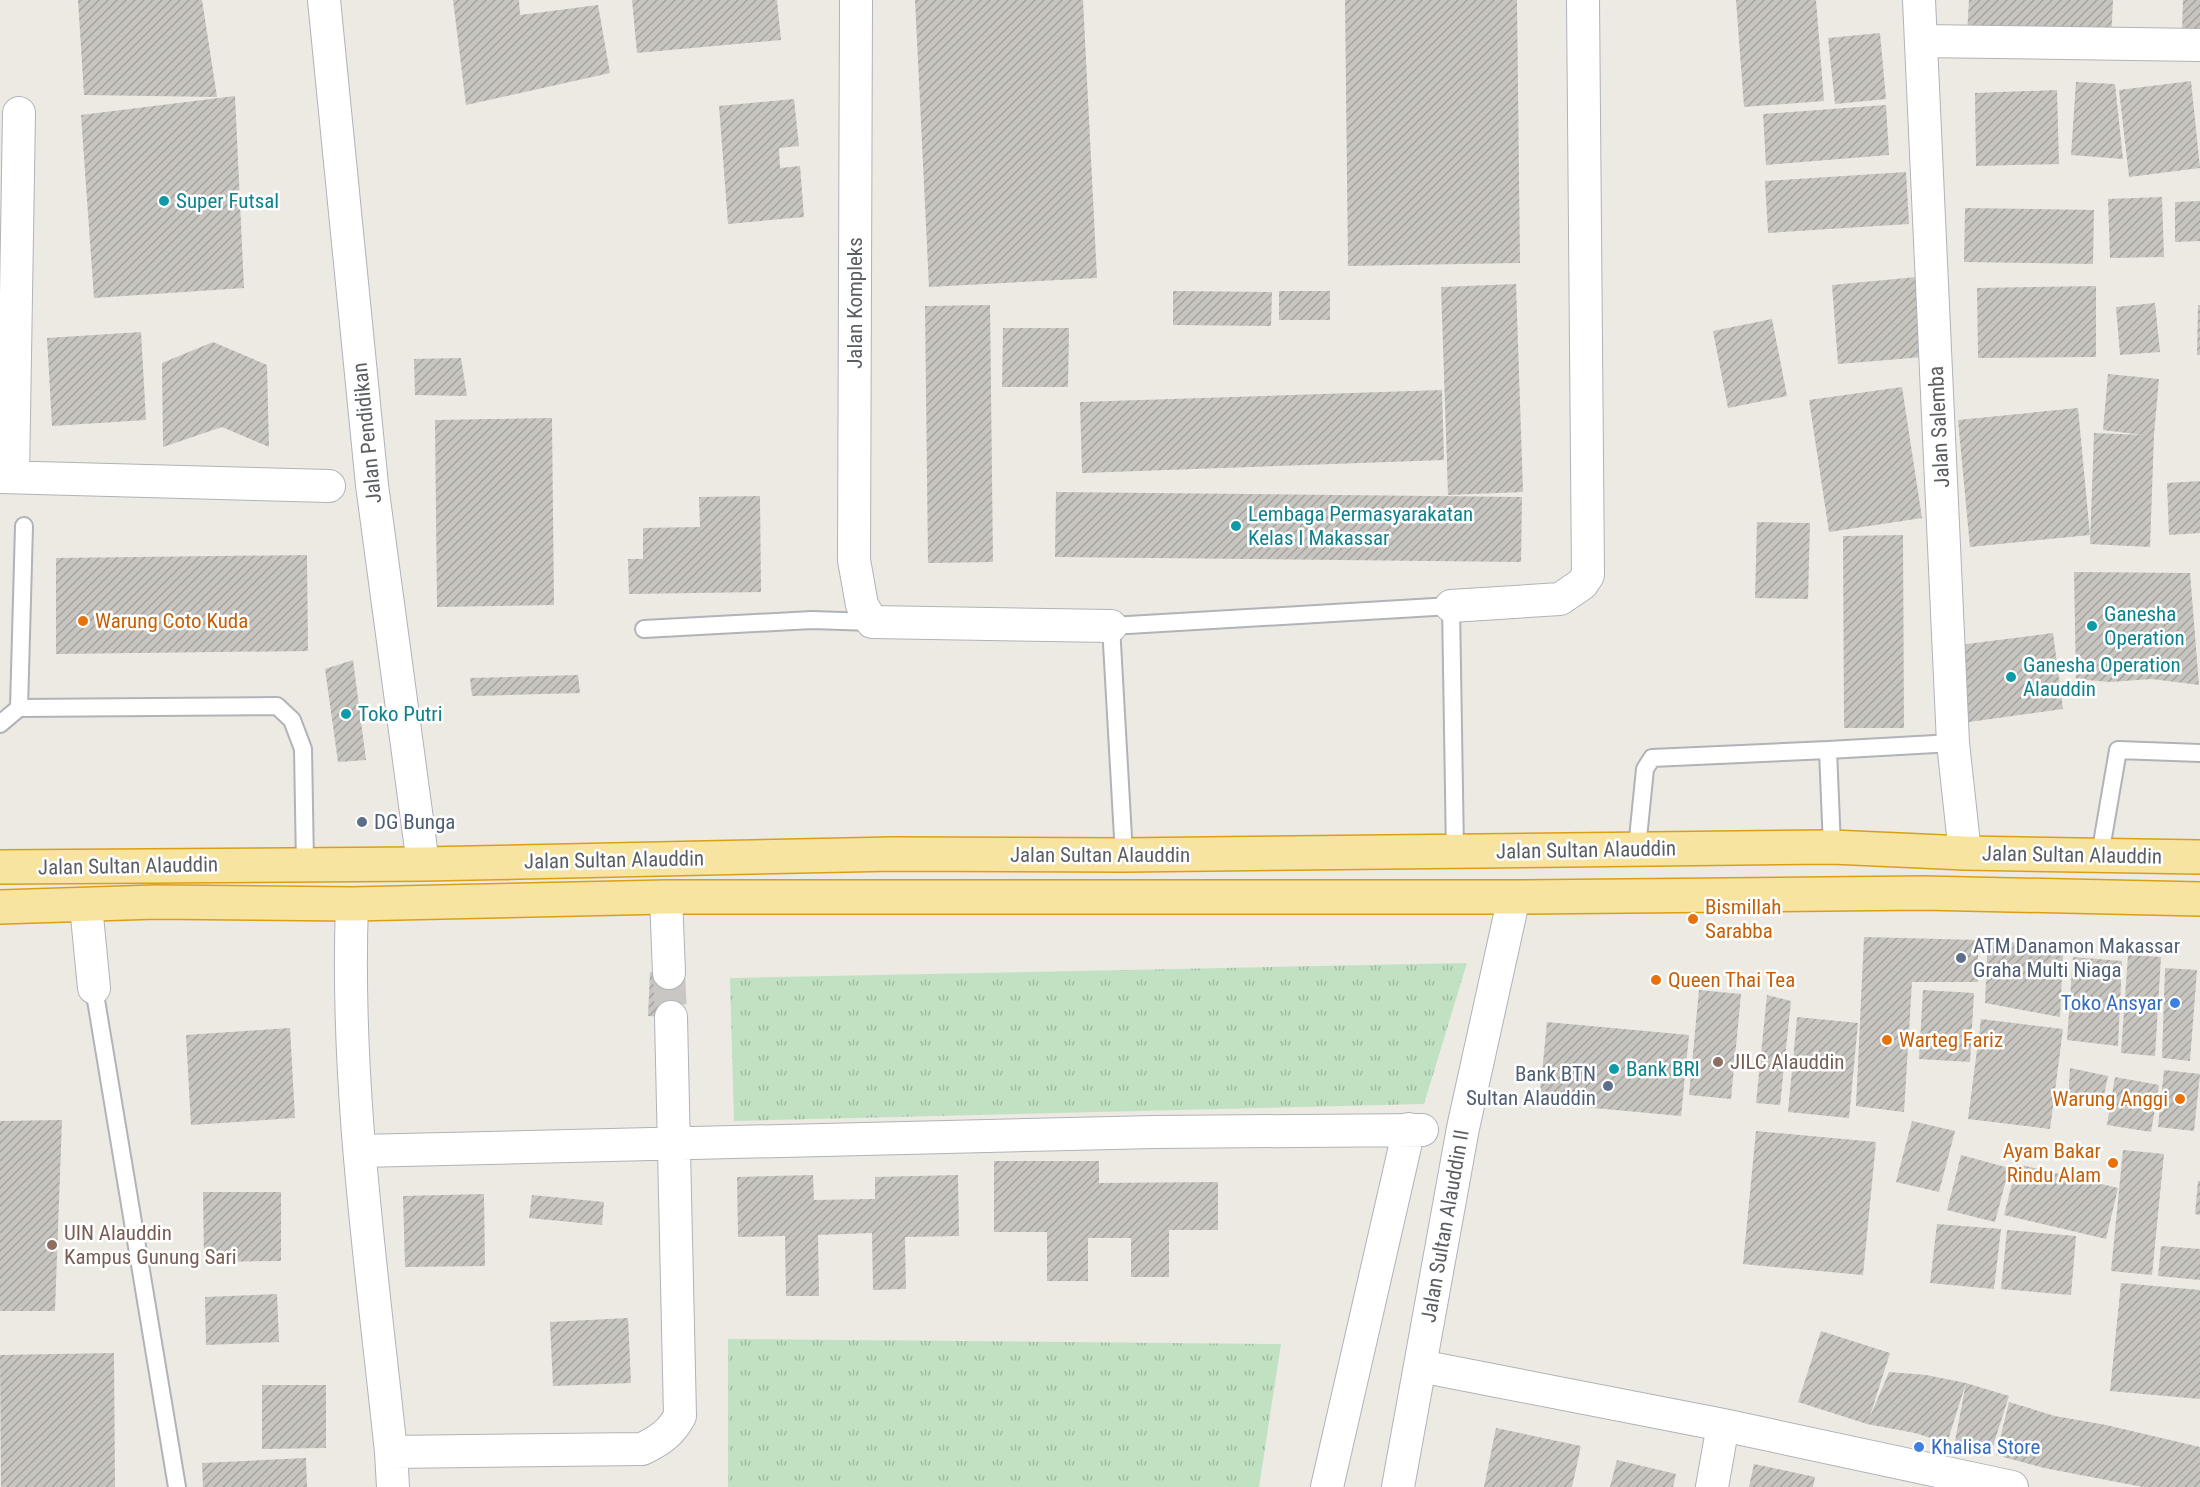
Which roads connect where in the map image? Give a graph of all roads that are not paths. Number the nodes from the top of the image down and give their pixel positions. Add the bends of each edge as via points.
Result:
1 (324, 0) edge
2 (856, 0) edge
3 (1583, 0) edge
4 (1919, 0) edge
5 (1921, 41) junction
6 (2200, 45) edge
7 (19, 113) dead end
8 (7, 477) edge
9 (329, 486) dead end
10 (24, 526) dead end
11 (1450, 606) junction
12 (867, 613) junction
13 (1111, 626) junction
14 (644, 629) dead end
15 (19, 708) junction
16 (0, 724) edge
17 (1953, 743) junction
18 (1827, 750) junction
19 (2200, 753) edge
20 (1833, 847) junction
21 (1637, 848) junction
22 (1455, 852) junction
23 (1965, 853) junction
24 (1125, 855) junction
25 (2100, 855) junction
26 (2200, 856) edge
27 (305, 864) junction
28 (423, 864) junction
29 (0, 867) edge
30 (666, 897) junction
31 (1514, 897) junction
32 (2200, 898) edge
33 (352, 904) junction
34 (86, 906) junction
35 (0, 907) edge
36 (668, 957) tunnel mouth
37 (94, 988) joint
38 (671, 1017) tunnel mouth
39 (676, 1145) junction
40 (360, 1151) junction
41 (1420, 1366) junction
42 (1723, 1425) junction
43 (390, 1452) junction
44 (1963, 1483) edge
45 (177, 1487) edge
46 (393, 1487) edge
47 (1327, 1487) edge
48 (1398, 1487) edge
49 (1712, 1487) edge
50 (2012, 1487) edge

1 - 28 street, Jalan Pendidikan via 372,485
2 - 12 street, Jalan Kompleks via 854,560
3 - 11 street via 1588,575 1560,599
4 - 5 street, Jalan Salemba
5 - 6 street
5 - 17 street, Jalan Salemba
7 - 8 street
8 - 9 street
10 - 15 lane
11 - 13 lane
11 - 22 lane
12 - 13 street
12 - 14 lane
13 - 24 lane
15 - 16 lane
15 - 27 lane via 277,706 292,720 303,749
17 - 18 lane
17 - 23 street, Jalan Salemba
18 - 20 lane
18 - 21 lane via 1652,758 1645,769
19 - 25 lane via 2118,750
20 - 21 highway, Jalan Sultan Alauddin
20 - 23 highway, Jalan Sultan Alauddin
21 - 22 highway, Jalan Sultan Alauddin
22 - 24 highway, Jalan Sultan Alauddin
23 - 25 highway, Jalan Sultan Alauddin
24 - 28 highway, Jalan Sultan Alauddin via 882,855
25 - 26 highway, Jalan Sultan Alauddin
27 - 28 highway, Jalan Sultan Alauddin
27 - 29 highway, Jalan Sultan Alauddin
30 - 31 highway, Jalan Sultan Alauddin
30 - 33 highway, Jalan Sultan Alauddin
30 - 36 street
31 - 32 highway, Jalan Sultan Alauddin via 1923,893
31 - 41 street, Jalan Sultan Alauddin II via 1463,1128
33 - 34 highway, Jalan Sultan Alauddin via 156,902
33 - 40 street via 350,983
34 - 35 highway, Jalan Sultan Alauddin
34 - 37 street
37 - 45 lane
38 - 39 street
39 - 40 street
39 - 43 street via 680,1416 674,1427 642,1449
39 - 47 street via 1415,1129
40 - 43 street
41 - 42 street
41 - 48 street, Jalan Sultan Alauddin II
42 - 44 street
42 - 49 street
43 - 46 street
44 - 50 street

